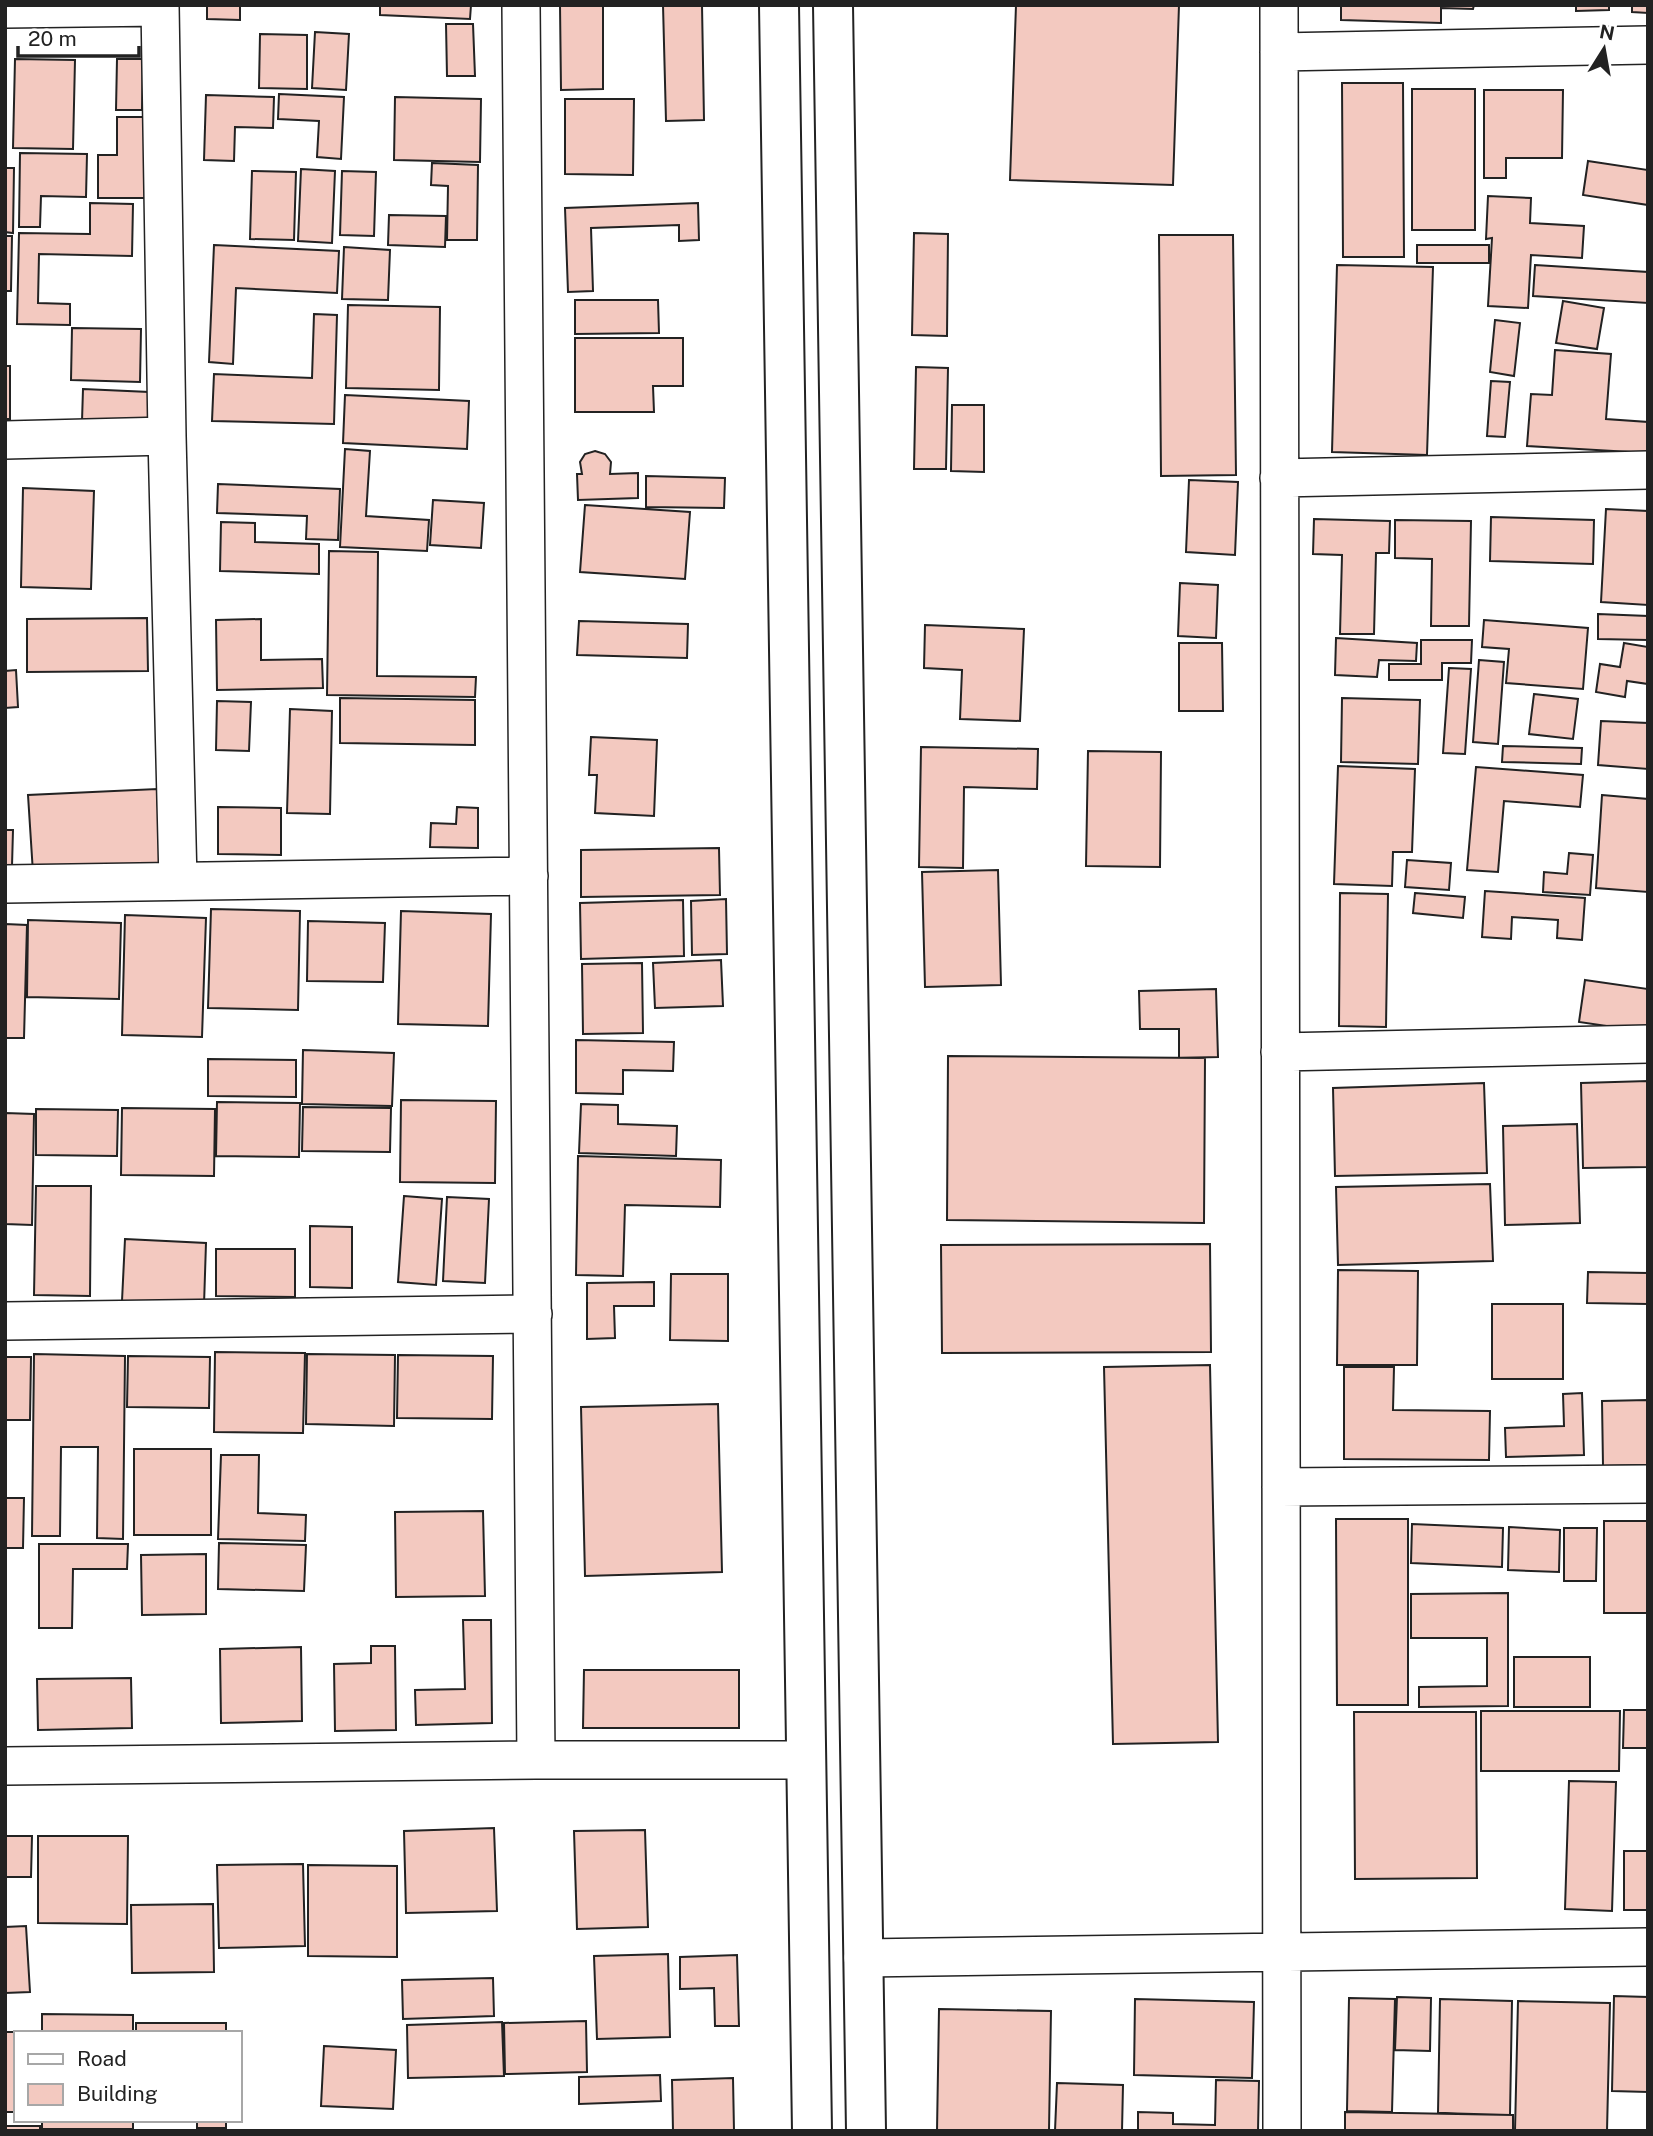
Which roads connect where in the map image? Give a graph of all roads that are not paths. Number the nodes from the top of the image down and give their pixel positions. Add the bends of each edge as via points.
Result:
1 (521, 5) edge
2 (779, 5) edge
3 (833, 5) edge
4 (1279, 5) edge
5 (160, 6) edge
6 (5, 9) edge
7 (1648, 45) edge
8 (1279, 52) junction
9 (167, 436) junction
10 (5, 440) edge
11 (1648, 470) edge
12 (1279, 478) junction
13 (529, 876) junction
14 (178, 881) junction
15 (5, 884) edge
16 (1648, 1044) edge
17 (1280, 1052) junction
18 (533, 1314) junction
19 (5, 1321) edge
20 (1648, 1483) edge
21 (1281, 1487) junction
22 (857, 1582) junction
23 (803, 1583) junction
24 (536, 1759) junction
25 (806, 1760) junction
26 (5, 1766) edge
27 (1648, 1947) edge
28 (1282, 1952) junction
29 (863, 1958) junction
30 (811, 2131) edge
31 (866, 2131) edge
32 (1282, 2131) edge

1 - 13 street
2 - 23 main road
3 - 22 main road
4 - 8 street
5 - 6 street
5 - 9 street
7 - 8 street
8 - 12 street
9 - 10 street
9 - 14 street
11 - 12 street
12 - 17 street
13 - 14 street
13 - 18 street
14 - 15 street
16 - 17 street
17 - 21 street
18 - 19 street
18 - 24 street
20 - 21 street
21 - 28 street
22 - 23 main road
22 - 29 main road
23 - 25 main road
24 - 25 street
24 - 26 street
25 - 30 main road
27 - 28 street
28 - 29 street
28 - 32 street
29 - 31 main road

